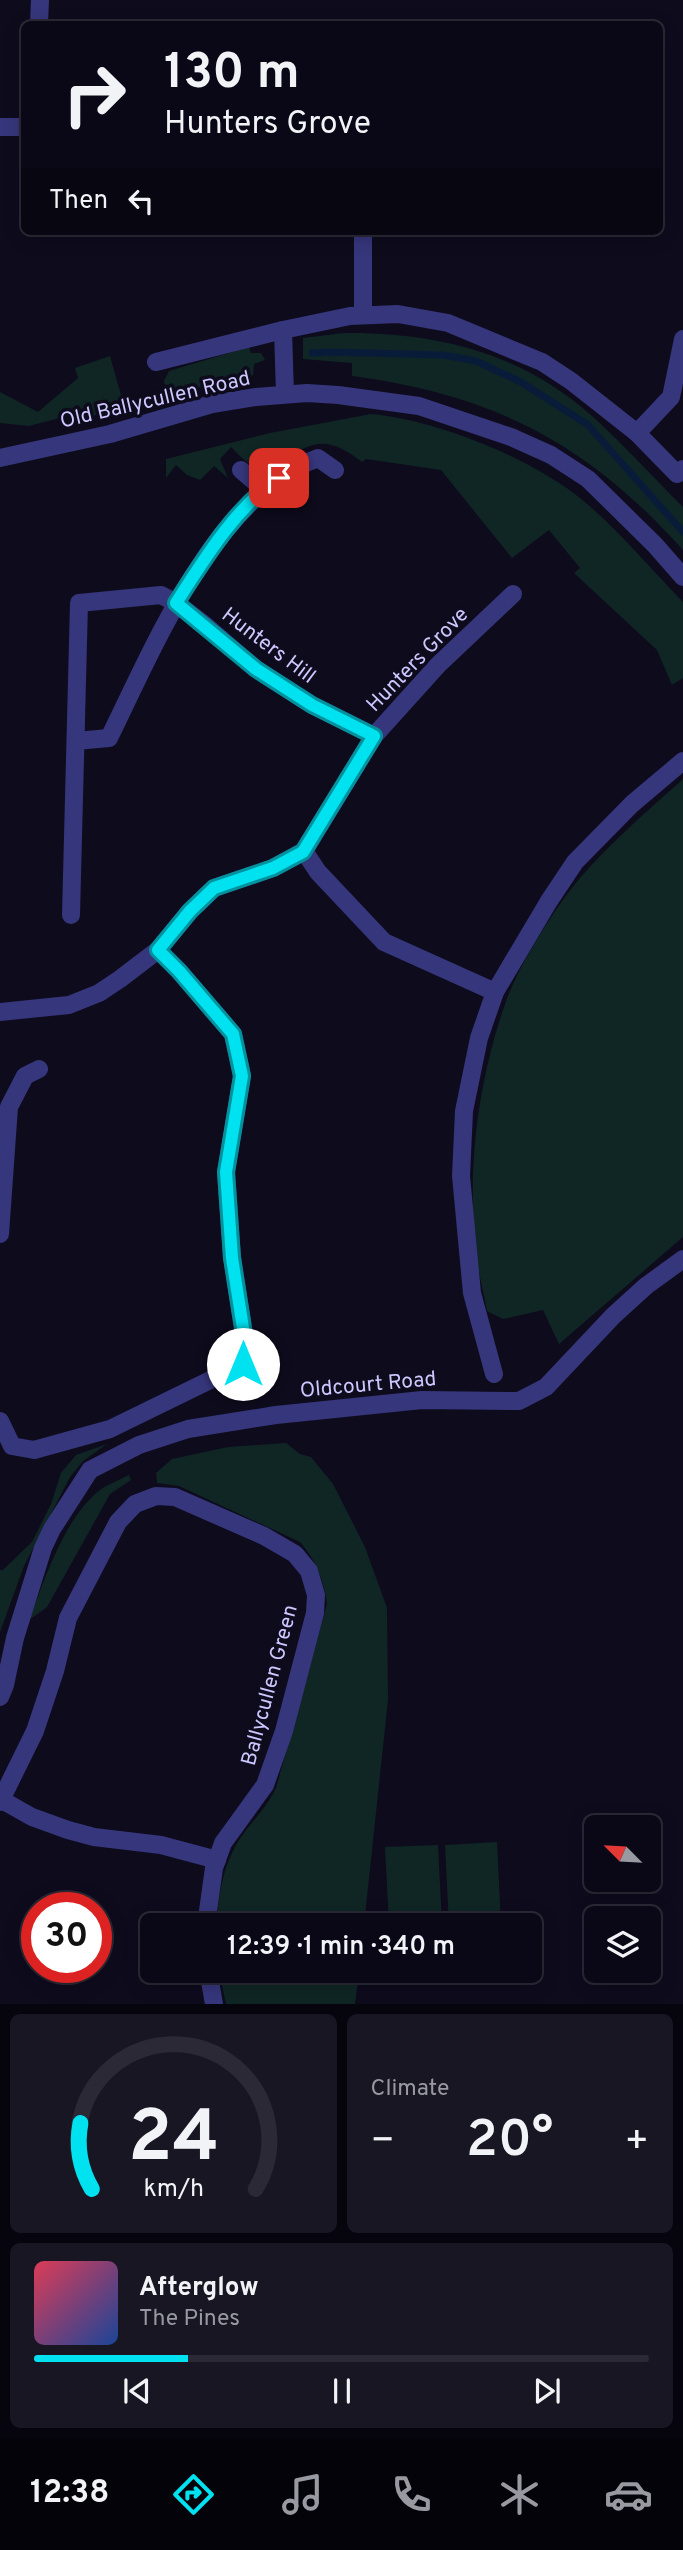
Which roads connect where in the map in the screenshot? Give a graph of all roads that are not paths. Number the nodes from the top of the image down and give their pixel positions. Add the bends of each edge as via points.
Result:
1 (40, 0) edge
2 (39, 21) edge
3 (0, 127) edge
4 (21, 127) edge
5 (363, 235) edge
6 (363, 315) junction
7 (283, 330) junction
8 (683, 339) edge
9 (156, 362) dead end
10 (285, 394) junction
11 (637, 433) junction
12 (0, 458) edge
13 (683, 469) edge
14 (241, 470) dead end
15 (335, 470) dead end
16 (263, 489) junction
17 (683, 577) edge
18 (513, 594) dead end
19 (176, 603) junction
20 (374, 736) junction
21 (76, 741) junction
22 (683, 761) edge
23 (303, 852) junction
24 (71, 915) dead end
25 (158, 950) junction
26 (495, 992) junction
27 (0, 1012) edge
28 (39, 1069) dead end
29 (0, 1234) edge
30 (683, 1259) edge
31 (494, 1374) dead end
32 (0, 1421) edge
33 (6, 1449) edge
34 (0, 1697) edge
35 (1, 1801) edge
36 (217, 1860) junction
37 (208, 1913) edge
38 (210, 1983) edge
39 (214, 2004) edge

1 - 2 street
3 - 4 street
5 - 6 street
6 - 7 street
6 - 11 street via 398,314 449,323 517,351 571,381
7 - 9 street
7 - 10 street
8 - 11 street via 671,397
10 - 12 street, Old Ballycullen Road via 212,404 110,434
10 - 17 street, Old Ballycullen Road via 338,395 419,407 551,455 588,479
11 - 13 street via 677,474
14 - 16 street
15 - 16 street via 318,458 296,466
16 - 19 street via 210,550
18 - 20 street, Hunters Grove via 438,665
19 - 20 street, Hunters Hill via 256,669 312,705
19 - 21 street via 109,738
19 - 21 street, Hunters Hill via 161,594 79,603
20 - 23 street, Hunters Grove
21 - 24 street, Hunters Hill
22 - 26 street via 575,862
23 - 25 street via 273,868 214,888
23 - 26 street via 384,942
25 - 27 street via 120,979 76,1003
25 - 33 street via 233,1034 242,1076 226,1172 232,1258 246,1347 243,1364 110,1429 34,1450
26 - 31 street via 464,1111 461,1175 472,1293
28 - 29 street via 25,1076 9,1107
30 - 34 street, Oldcourt Road via 613,1316 547,1387 519,1401 411,1401 188,1429 139,1444 90,1470 43,1548
32 - 33 street
35 - 36 street, Ballycullen Green via 68,1830 161,1845
35 - 36 street, Ballycullen Green via 35,1731 68,1618 118,1522 135,1504 156,1496 175,1497 295,1554 309,1570 316,1595 305,1656 265,1784 223,1843
36 - 37 street, Ballycullen Green
38 - 39 street

